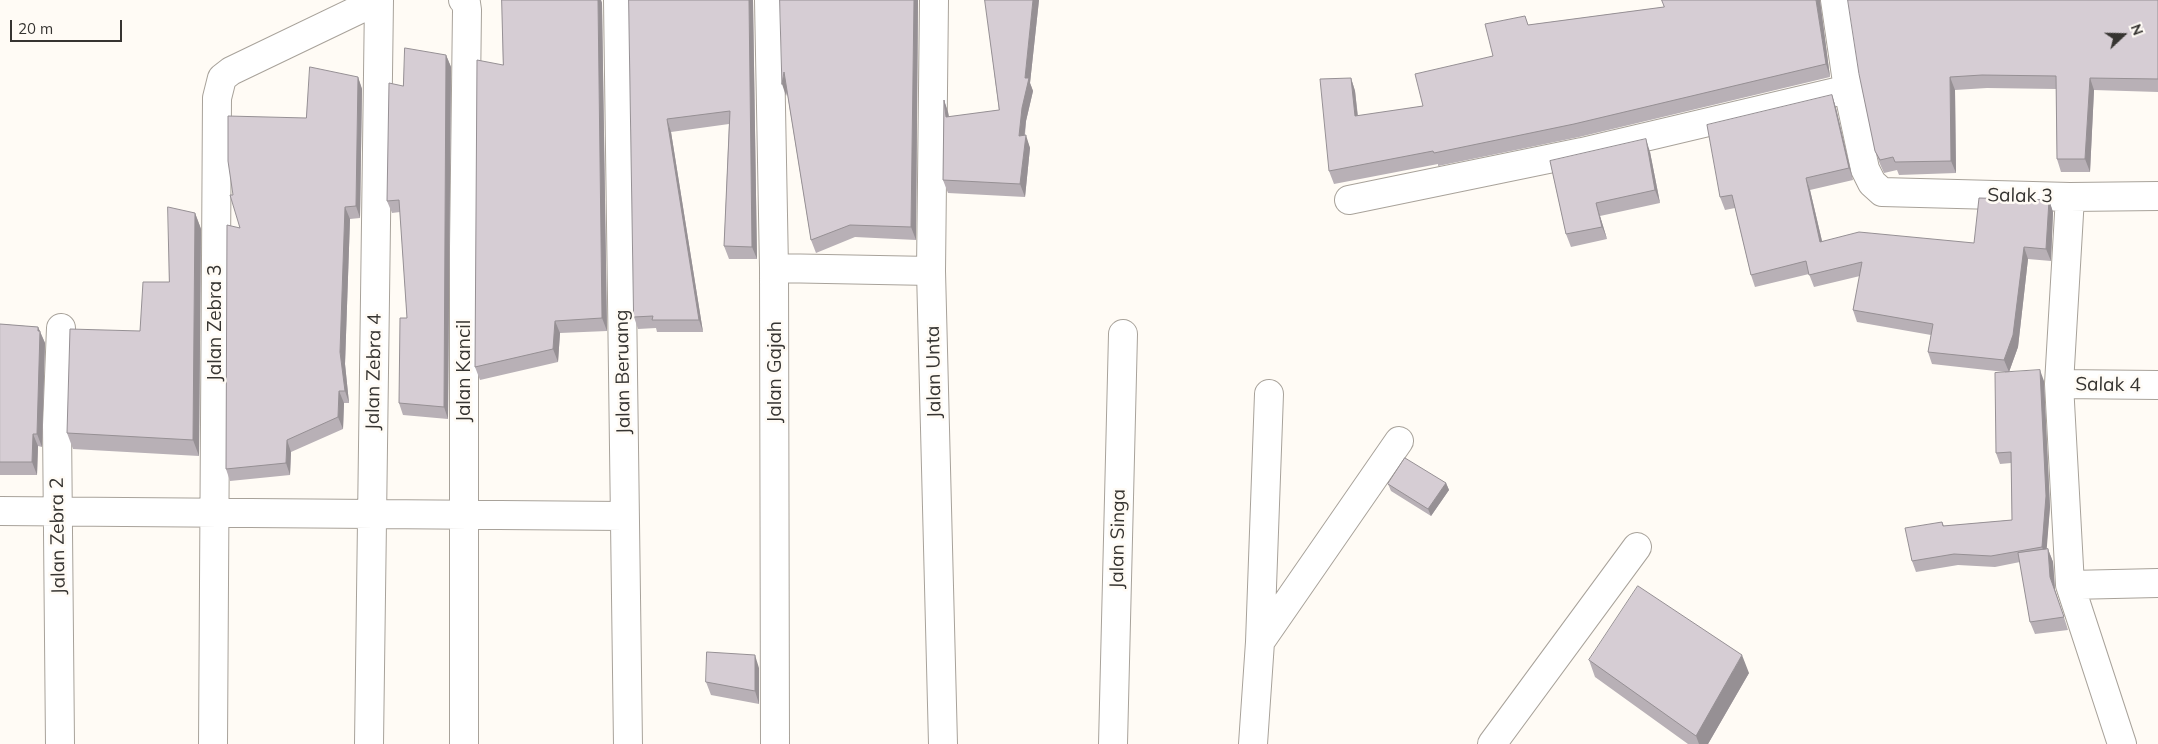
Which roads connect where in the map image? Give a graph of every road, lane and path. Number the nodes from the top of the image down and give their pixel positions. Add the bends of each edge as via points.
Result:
1 (379, 0) edge
2 (463, 0) edge
3 (618, 0) edge
4 (769, 0) edge
5 (934, 0) edge
6 (1835, 0) edge
7 (1848, 89) junction
8 (2158, 196) edge
9 (2070, 197) junction
10 (1349, 200) dead end
11 (774, 268) junction
12 (931, 271) junction
13 (61, 328) dead end
14 (1122, 334) dead end
15 (2058, 384) junction
16 (2158, 385) edge
17 (1269, 394) dead end
18 (1399, 441) dead end
19 (0, 511) edge
20 (58, 512) junction
21 (214, 512) junction
22 (372, 514) junction
23 (464, 515) junction
24 (624, 516) junction
25 (1637, 547) dead end
26 (2158, 583) edge
27 (2070, 585) junction
28 (1260, 642) junction
29 (60, 744) edge
30 (213, 744) edge
31 (369, 744) edge
32 (464, 744) edge
33 (628, 744) edge
34 (775, 744) edge
35 (943, 744) edge
36 (1113, 744) edge
37 (1252, 744) edge
38 (1492, 744) edge
39 (2122, 744) edge

1 - 21 street, Jalan Zebra 3 via 222,78 217,98
1 - 22 street, Jalan Zebra 4
2 - 23 street, Jalan Kancil via 467,10
3 - 24 street, Jalan Beruang
4 - 11 street, Jalan Gajah
5 - 12 street, Jalan Unta
6 - 7 street
7 - 9 street, Salak 3 via 1865,169 1872,183 1882,192
7 - 10 street via 1582,152
8 - 9 street, Salak 3
9 - 15 street
11 - 12 street
11 - 34 street, Jalan Gajah
12 - 35 street, Jalan Unta
13 - 20 street, Jalan Zebra 2
14 - 36 street, Jalan Singa
15 - 16 street, Salak 4
15 - 27 street
17 - 28 street
18 - 28 street
19 - 20 street
20 - 21 street
20 - 29 street, Jalan Zebra 2
21 - 22 street
21 - 30 street, Jalan Zebra 3
22 - 23 street
22 - 31 street, Jalan Zebra 4
23 - 24 street
23 - 32 street, Jalan Kancil
24 - 33 street, Jalan Beruang
25 - 38 street
26 - 27 street
27 - 39 street
28 - 37 street

